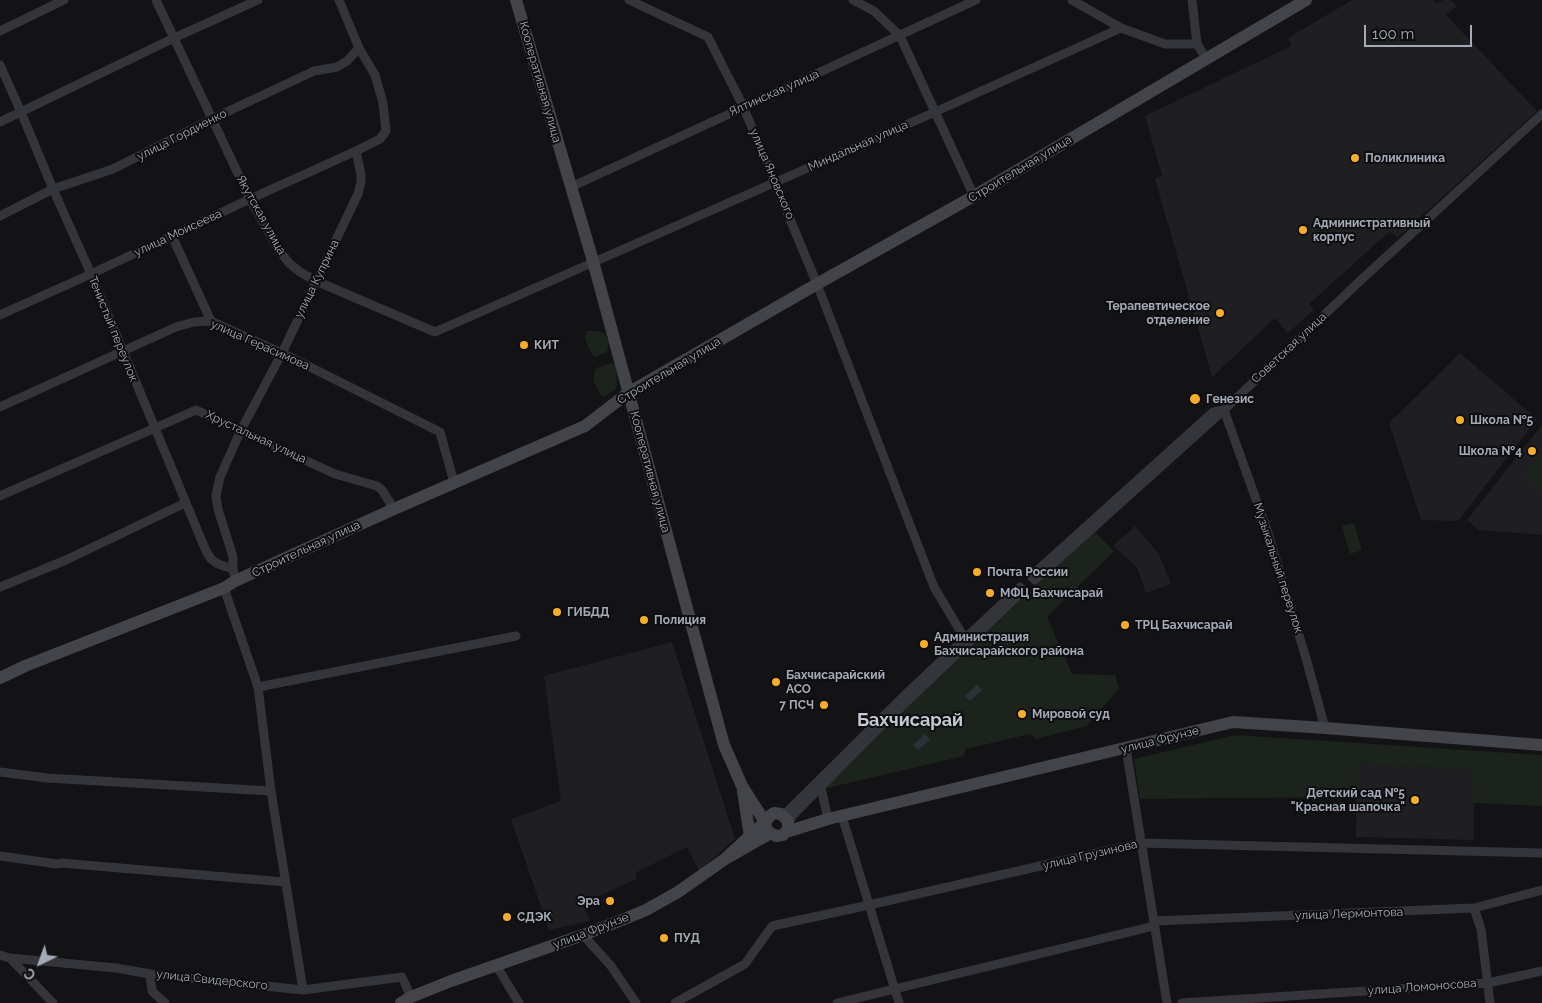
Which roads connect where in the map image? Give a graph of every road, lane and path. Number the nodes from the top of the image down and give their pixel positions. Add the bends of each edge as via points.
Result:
1 (64, 0) edge
2 (156, 0) edge
3 (258, 0) edge
4 (339, 0) edge
5 (516, 0) edge
6 (629, 0) edge
7 (853, 0) edge
8 (976, 0) edge
9 (1072, 0) edge
10 (1192, 0) edge
11 (1306, 0) edge
12 (1121, 28) junction
13 (0, 31) edge
14 (900, 36) junction
15 (174, 38) junction
16 (1197, 44) junction
17 (359, 48) junction
18 (1206, 58) junction
19 (0, 65) edge
20 (743, 106) junction
21 (21, 112) junction
22 (935, 112) junction
23 (1542, 114) edge
24 (212, 119) junction
25 (0, 122) edge
26 (356, 152) junction
27 (775, 182) junction
28 (571, 187) junction
29 (53, 189) junction
30 (974, 196) junction
31 (250, 199) junction
32 (0, 216) edge
33 (172, 236) junction
34 (593, 262) junction
35 (91, 274) junction
36 (316, 281) junction
37 (817, 284) junction
38 (0, 315) edge
39 (211, 321) junction
40 (122, 352) junction
41 (282, 353) junction
42 (628, 392) junction
43 (0, 407) edge
44 (1224, 410) junction
45 (155, 429) junction
46 (241, 430) junction
47 (454, 482) junction
48 (0, 496) edge
49 (185, 503) junction
50 (394, 509) junction
51 (232, 568) junction
52 (1035, 580) dead end
53 (236, 582) junction
54 (0, 587) edge
55 (224, 588) junction
56 (1023, 591) dead end
57 (516, 636) dead end
58 (966, 641) junction
59 (0, 678) edge
60 (258, 687) junction
61 (1324, 728) junction
62 (1542, 745) edge
63 (1126, 748) junction
64 (0, 772) edge
65 (820, 784) junction
66 (742, 786) junction
67 (271, 791) junction
68 (842, 816) junction
69 (828, 819) junction
70 (779, 823) junction
71 (750, 837) junction
72 (1141, 843) junction
73 (1542, 852) edge
74 (0, 856) edge
75 (725, 860) junction
76 (285, 882) junction
77 (1542, 890) edge
78 (869, 906) junction
79 (1474, 908) junction
80 (1154, 924) junction
81 (583, 935) junction
82 (0, 955) edge
83 (10, 958) junction
84 (40, 961) junction
85 (496, 965) junction
86 (1542, 971) edge
87 (150, 974) junction
88 (32, 980) junction
89 (1488, 983) junction
90 (895, 989) junction
91 (303, 990) junction
92 (406, 1000) edge
93 (53, 1003) edge
94 (165, 1003) edge
95 (519, 1003) edge
96 (636, 1003) edge
97 (675, 1003) edge
98 (837, 1003) edge
99 (899, 1003) edge
100 (1166, 1003) edge
101 (1182, 1003) edge
102 (1490, 1003) edge

1 - 13 street
2 - 15 street, Якутская улица
3 - 15 street
4 - 17 street
5 - 28 main road, Кооперативная улица
6 - 20 street, улица Яновского via 708,37
7 - 14 street via 874,11
8 - 14 street, Ялтинская улица
9 - 12 street
10 - 16 street
11 - 18 main road, Строительная улица
12 - 16 street via 1165,44
12 - 22 street, Миндальная улица
14 - 20 street, Ялтинская улица
14 - 22 street
15 - 21 street
15 - 24 street, Якутская улица
16 - 18 street
17 - 24 street, улица Гордиенко via 337,67 314,71
17 - 26 street via 375,75 387,126 384,136
18 - 30 main road, Строительная улица
19 - 21 street, Тенистый переулок
20 - 27 street, улица Яновского
20 - 28 street, Ялтинская улица
21 - 25 street
21 - 29 street, Тенистый переулок
22 - 27 street, Миндальная улица
22 - 30 street
23 - 44 street, Советская улица
24 - 29 street, улица Гордиенко via 112,169
24 - 31 street, Якутская улица
26 - 31 street, улица Моисеева
26 - 36 street, улица Куприна via 361,175 358,194
27 - 34 street, Миндальная улица
27 - 37 street, улица Яновского
28 - 34 main road, Кооперативная улица
29 - 32 street, улица Гордиенко
29 - 35 street, Тенистый переулок
30 - 37 main road, Строительная улица
31 - 33 street, улица Моисеева
31 - 36 street, Якутская улица via 289,263
33 - 35 street, улица Моисеева
33 - 39 street
34 - 36 street, Якутская улица via 435,332
34 - 42 main road, Кооперативная улица
35 - 38 street, улица Моисеева
35 - 40 street, Тенистый переулок
36 - 41 street, улица Куприна
37 - 42 main road, Строительная улица
37 - 58 street, улица Яновского via 934,587
39 - 40 street, улица Герасимова via 176,327
39 - 41 street, улица Герасимова
40 - 43 street, улица Герасимова
40 - 45 street, Тенистый переулок
41 - 46 street, улица Куприна
41 - 47 street, улица Герасимова via 440,432
42 - 47 main road, Строительная улица via 585,426
42 - 66 main road, Кооперативная улица via 724,745
44 - 52 street, Советская улица
44 - 61 street, Музыкальный переулок via 1267,530
45 - 46 street, Хрустальная улица via 196,410
45 - 48 street, Хрустальная улица
45 - 49 street, Тенистый переулок
46 - 50 street, Хрустальная улица via 335,474 378,486
46 - 51 street, улица Куприна via 220,476 216,496 233,557
47 - 50 main road, Строительная улица
49 - 51 street, Тенистый переулок via 206,551 218,564
49 - 54 street via 66,560
50 - 53 main road, Строительная улица
51 - 53 street
53 - 55 main road, Строительная улица
55 - 59 main road, Строительная улица
55 - 60 street
56 - 58 street via 1020,587
57 - 60 street
58 - 65 street
60 - 67 street
61 - 62 main road, улица Фрунзе
61 - 63 main road, улица Фрунзе via 1233,722
63 - 68 main road, улица Фрунзе
63 - 72 street
64 - 67 street via 47,778
65 - 69 street
65 - 70 street via 792,816
66 - 70 main road, Кооперативная улица
66 - 71 main road
67 - 76 street
68 - 69 main road, улица Фрунзе
68 - 78 street
69 - 70 main road, улица Фрунзе
70 - 71 main road
70 - 75 main road, улица Фрунзе
71 - 75 main road
72 - 73 street, улица Грузинова
72 - 78 street, улица Грузинова
72 - 80 street
74 - 76 street via 57,864
75 - 81 main road, улица Фрунзе via 646,910
76 - 91 street
77 - 79 street, улица Лермонтова
78 - 90 street
78 - 97 street, улица Грузинова via 772,926 744,964
79 - 80 street, улица Лермонтова
79 - 89 street via 1482,929
80 - 90 street, улица Лермонтова
80 - 100 street
81 - 85 main road, улица Фрунзе
81 - 96 street via 611,966
82 - 83 street, улица Свидерского
83 - 84 street, улица Свидерского
83 - 88 street
84 - 87 street, улица Свидерского
84 - 88 street via 31,969
85 - 92 main road, улица Фрунзе
85 - 95 street
86 - 89 street, улица Ломоносова
87 - 91 street, улица Свидерского
87 - 94 street via 152,991
88 - 93 street
89 - 101 street, улица Ломоносова
89 - 102 street
90 - 98 street, улица Лермонтова
90 - 99 street
91 - 92 street, улица Свидерского via 402,977

